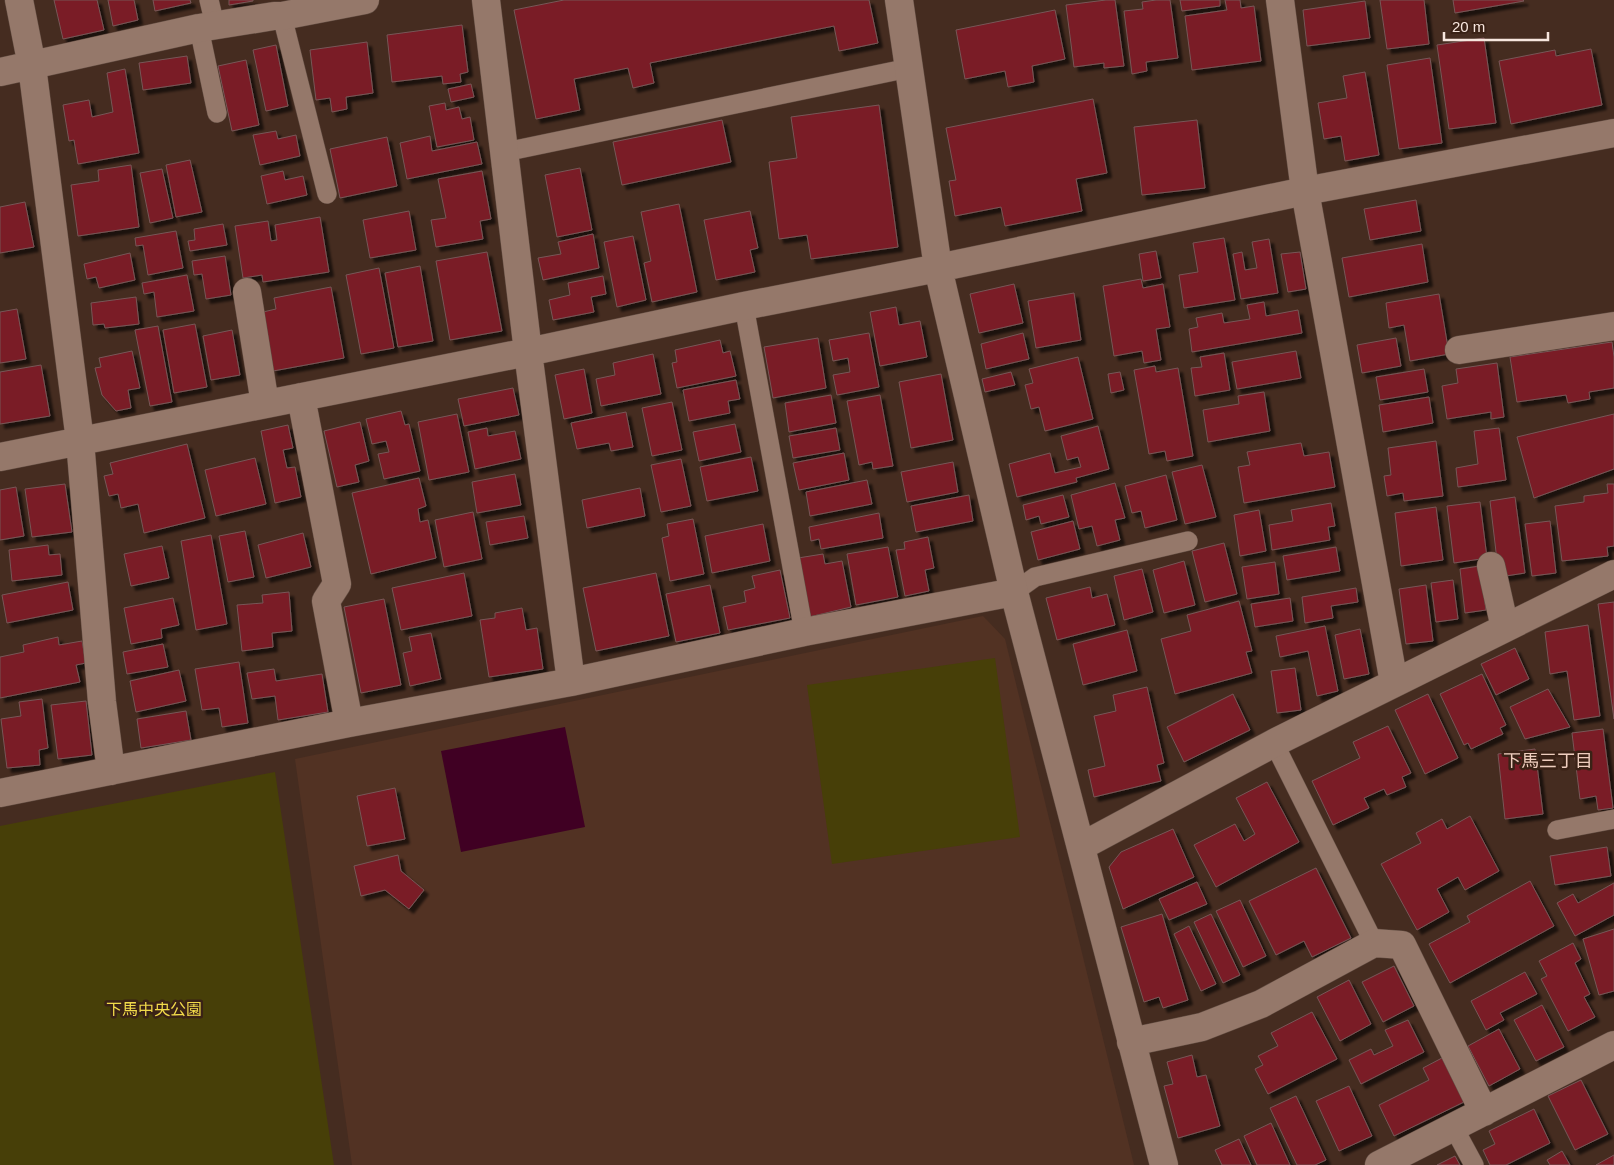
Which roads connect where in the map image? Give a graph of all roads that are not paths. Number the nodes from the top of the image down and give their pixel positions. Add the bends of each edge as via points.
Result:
1 (19, 0) edge
2 (364, 0) edge
3 (486, 0) edge
4 (899, 0) edge
5 (1280, 0) edge
6 (282, 16) junction
7 (208, 18) edge
8 (32, 66) junction
9 (909, 68) junction
10 (0, 72) edge
11 (217, 113) dead end
12 (1614, 133) edge
13 (505, 152) junction
14 (1305, 191) junction
15 (328, 194) dead end
16 (938, 268) junction
17 (247, 292) dead end
18 (744, 306) junction
19 (1614, 326) edge
20 (1459, 350) dead end
21 (528, 352) junction
22 (301, 397) junction
23 (265, 404) junction
24 (80, 441) junction
25 (0, 457) edge
26 (1188, 541) dead end
27 (1491, 566) dead end
28 (1614, 574) edge
29 (1014, 592) junction
30 (1505, 628) junction
31 (804, 632) junction
32 (571, 682) junction
33 (1394, 683) junction
34 (349, 723) junction
35 (1274, 743) junction
36 (111, 771) junction
37 (0, 793) edge
38 (1614, 819) edge
39 (1557, 830) dead end
40 (1082, 846) junction
41 (1374, 943) junction
42 (1131, 1042) junction
43 (1614, 1046) edge
44 (1484, 1112) junction
45 (1454, 1128) junction
46 (1164, 1165) edge
47 (1379, 1165) edge
48 (1474, 1165) edge

1 - 8 street
2 - 6 street
3 - 13 street
4 - 9 street
5 - 14 street
6 - 7 street
6 - 15 lane
7 - 8 street
7 - 11 lane
8 - 10 street
8 - 24 street
9 - 13 lane
9 - 16 street
12 - 14 street
13 - 21 street
14 - 16 street
14 - 33 street
16 - 18 street
16 - 29 street
17 - 23 street
18 - 21 street
18 - 31 lane
19 - 20 street
21 - 22 street
21 - 32 street
22 - 23 street
22 - 34 street via 337,584 326,601
23 - 24 street
24 - 25 street
24 - 36 street
26 - 29 lane via 1036,577
27 - 30 street
28 - 30 street
29 - 31 street
29 - 40 street
30 - 33 street
31 - 32 street
32 - 34 street
33 - 35 street
34 - 36 street
35 - 40 street
35 - 41 lane
36 - 37 street
38 - 39 lane
40 - 42 street
41 - 42 street via 1261,1004 1202,1027
41 - 44 street via 1402,945
42 - 46 street
43 - 44 street
44 - 45 street
45 - 47 street
45 - 48 lane

